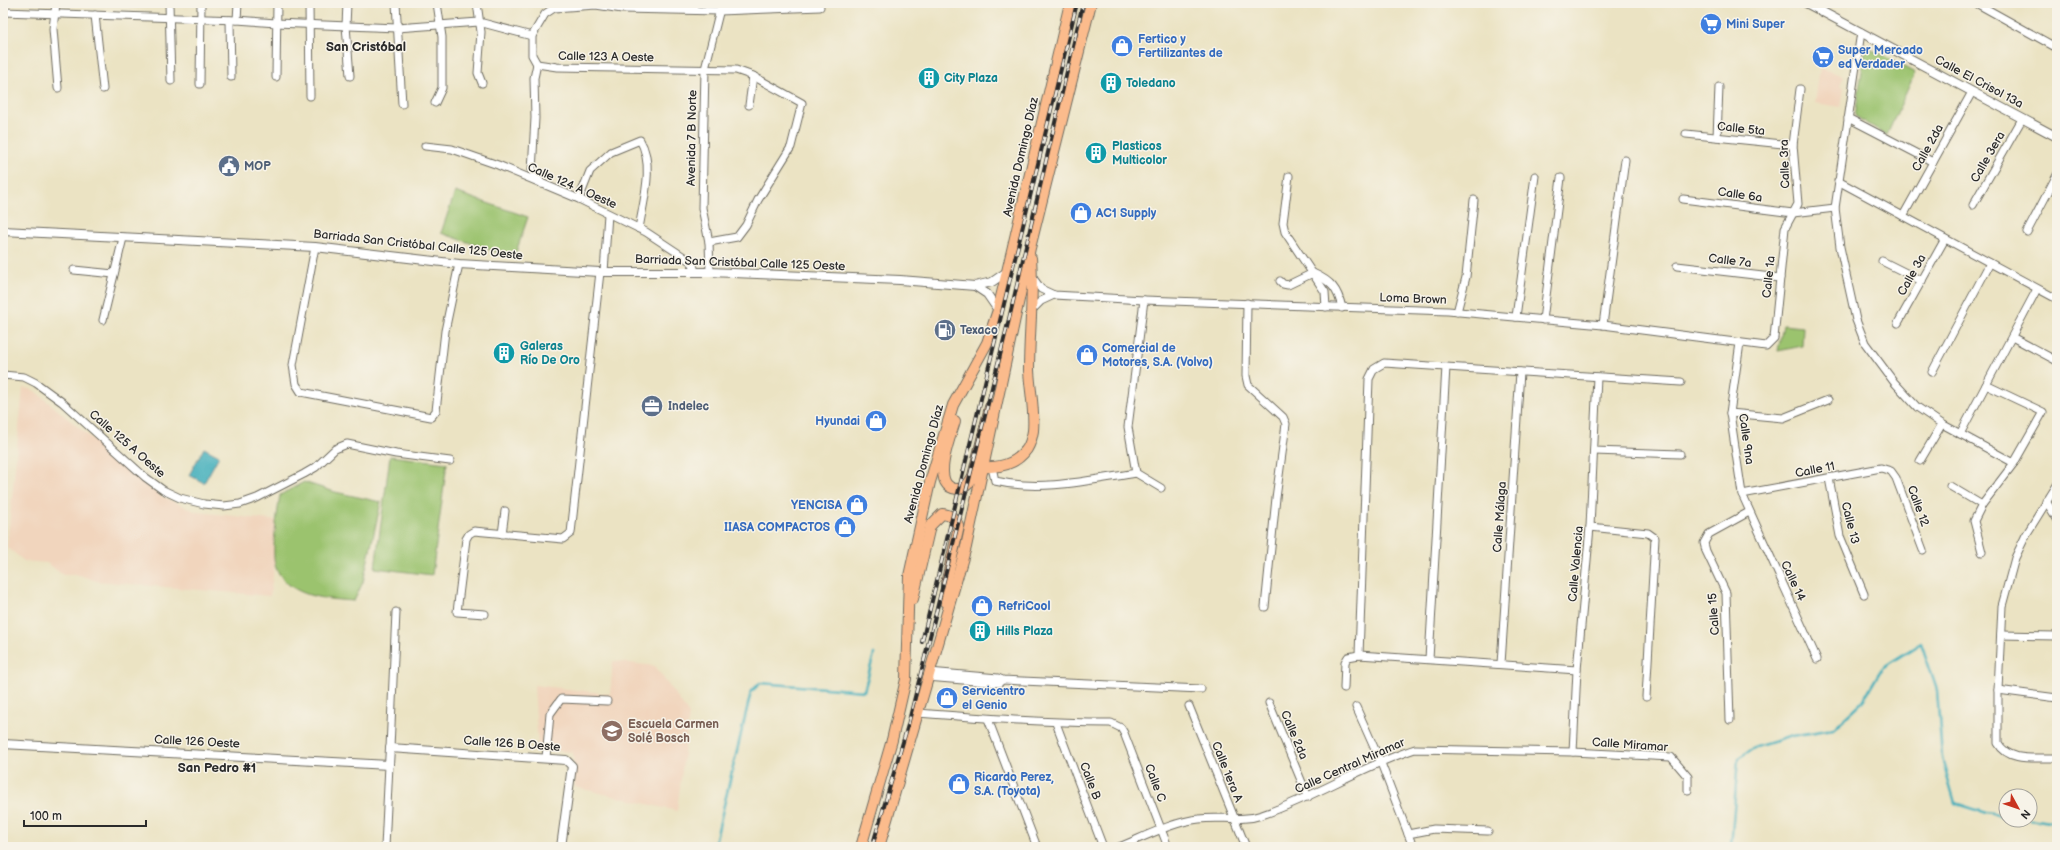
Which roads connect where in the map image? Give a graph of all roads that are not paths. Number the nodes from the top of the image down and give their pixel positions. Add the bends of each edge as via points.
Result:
1 (56, 3) edge
2 (169, 3) edge
3 (202, 3) edge
4 (238, 3) edge
5 (277, 3) edge
6 (309, 3) edge
7 (347, 3) edge
8 (396, 3) edge
9 (437, 3) edge
10 (477, 3) edge
11 (1070, 3) edge
12 (1091, 3) edge
13 (1806, 3) edge
14 (1976, 3) edge
15 (820, 7) dead end
16 (721, 8) junction
17 (3, 12) edge
18 (55, 14) junction
19 (95, 16) junction
20 (169, 19) junction
21 (201, 19) junction
22 (233, 20) junction
23 (479, 22) junction
24 (276, 23) junction
25 (309, 24) junction
26 (346, 26) junction
27 (439, 26) junction
28 (397, 28) junction
29 (1861, 32) junction
30 (532, 36) junction
31 (2057, 48) edge
32 (537, 64) junction
33 (705, 70) junction
34 (350, 76) dead end
35 (753, 76) junction
36 (231, 77) dead end
37 (276, 77) dead end
38 (171, 81) dead end
39 (482, 83) dead end
40 (200, 84) dead end
41 (1719, 87) dead end
42 (58, 88) dead end
43 (103, 89) dead end
44 (1800, 89) dead end
45 (1972, 92) junction
46 (310, 96) dead end
47 (435, 103) dead end
48 (402, 104) dead end
49 (748, 105) dead end
50 (1848, 118) junction
51 (2022, 119) junction
52 (1686, 134) dead end
53 (1717, 137) junction
54 (2057, 138) edge
55 (1793, 145) junction
56 (426, 146) dead end
57 (1625, 160) dead end
58 (1933, 162) junction
59 (2057, 175) edge
60 (1290, 176) dead end
61 (1535, 176) dead end
62 (1561, 178) dead end
63 (1838, 180) junction
64 (542, 184) junction
65 (579, 199) junction
66 (1683, 199) dead end
67 (1474, 200) dead end
68 (1973, 205) dead end
69 (1835, 208) junction
70 (1794, 213) junction
71 (608, 214) junction
72 (1903, 216) junction
73 (639, 229) junction
74 (3, 232) edge
75 (2027, 232) dead end
76 (123, 238) junction
77 (1946, 239) junction
78 (709, 242) junction
79 (315, 247) junction
80 (1030, 248) junction
81 (1882, 261) dead end
82 (1990, 263) junction
83 (458, 264) junction
84 (1677, 266) dead end
85 (74, 270) dead end
86 (1008, 270) junction
87 (602, 272) junction
88 (695, 272) junction
89 (710, 272) junction
90 (1314, 273) junction
91 (114, 274) junction
92 (1033, 278) junction
93 (1780, 278) junction
94 (1280, 281) dead end
95 (1922, 281) junction
96 (974, 286) junction
97 (2037, 288) junction
98 (1054, 295) junction
99 (2057, 299) edge
100 (1144, 300) junction
101 (1247, 303) junction
102 (1326, 307) junction
103 (1342, 308) junction
104 (998, 310) junction
105 (1032, 310) junction
106 (1457, 312) junction
107 (1516, 318) junction
108 (103, 320) dead end
109 (1543, 320) junction
110 (1898, 323) dead end
111 (1604, 325) junction
112 (2012, 336) junction
113 (1740, 343) junction
114 (1770, 344) joint
115 (2057, 361) edge
116 (1005, 364) junction
117 (1446, 367) junction
118 (1520, 372) junction
119 (1932, 372) dead end
120 (3, 375) edge
121 (968, 376) junction
122 (1597, 377) junction
123 (1681, 382) dead end
124 (1986, 385) junction
125 (1828, 400) dead end
126 (1730, 414) junction
127 (1942, 424) junction
128 (1960, 434) junction
129 (1594, 451) junction
130 (1680, 454) dead end
131 (450, 461) dead end
132 (1920, 462) dead end
133 (2014, 463) junction
134 (988, 467) junction
135 (1891, 471) joint
136 (1136, 473) junction
137 (1829, 478) junction
138 (1950, 486) dead end
139 (2057, 486) edge
140 (1161, 488) dead end
141 (1742, 494) junction
142 (2046, 501) junction
143 (1982, 505) junction
144 (505, 511) dead end
145 (1749, 512) junction
146 (2057, 519) edge
147 (1590, 527) junction
148 (502, 534) junction
149 (1923, 550) dead end
150 (1982, 552) dead end
151 (1864, 594) dead end
152 (1265, 606) dead end
153 (396, 612) dead end
154 (946, 612) junction
155 (485, 614) dead end
156 (908, 624) junction
157 (2001, 635) junction
158 (2057, 636) edge
159 (1359, 655) junction
160 (1429, 659) junction
161 (1817, 659) dead end
162 (1501, 664) junction
163 (1578, 670) junction
164 (928, 675) junction
165 (1344, 688) dead end
166 (1200, 689) dead end
167 (1998, 690) junction
168 (1646, 696) dead end
169 (2057, 698) edge
170 (607, 701) dead end
171 (1269, 703) dead end
172 (1188, 706) dead end
173 (1356, 707) dead end
174 (918, 713) junction
175 (988, 719) junction
176 (1730, 720) dead end
177 (1056, 723) junction
178 (3, 744) edge
179 (390, 748) junction
180 (1574, 752) junction
181 (546, 758) junction
182 (2057, 758) edge
183 (1381, 763) junction
184 (389, 765) junction
185 (1688, 790) dead end
186 (1308, 797) junction
187 (1234, 819) junction
188 (1162, 830) junction
189 (1488, 831) dead end
190 (1408, 834) junction
191 (1122, 846) edge
192 (385, 847) edge
193 (561, 847) edge
194 (861, 847) edge
195 (879, 847) edge
196 (1037, 847) edge
197 (1103, 847) edge
198 (1168, 847) edge
199 (1246, 847) edge
200 (1413, 847) edge

1 - 18 street
2 - 20 street
3 - 21 street
4 - 22 street
5 - 24 street
6 - 25 street
7 - 26 street
8 - 28 street
9 - 27 street
10 - 23 street
11 - 86 main road, Avenida Domingo Díaz
12 - 80 main road
13 - 29 street, Calle El Crisol 13a
14 - 31 street
15 - 16 street
16 - 30 street via 622,9 596,5 554,8 545,14
16 - 33 street, Avenida 7 B Norte
17 - 18 street
18 - 19 street
18 - 42 street via 53,29
19 - 20 street
19 - 43 street
20 - 21 street
20 - 38 street
21 - 22 street
21 - 40 street
22 - 24 street
22 - 36 street
23 - 27 street
23 - 30 street
23 - 39 street via 481,32 478,73
24 - 25 street
24 - 37 street
25 - 26 street
25 - 46 street
26 - 28 street
26 - 34 street
27 - 28 street
27 - 47 street via 442,37 442,88
28 - 48 street
29 - 45 street, Calle El Crisol 13a
29 - 50 street
30 - 32 street via 532,55
32 - 33 street, Calle 123 A Oeste via 557,67
32 - 64 street via 534,78 532,171
33 - 35 street, Calle 123 A Oeste via 736,70
33 - 78 street, Avenida 7 B Norte via 702,208
35 - 49 street
35 - 78 street, Calle 123 A Oeste via 802,103 791,146 737,237
41 - 53 street
44 - 55 street, Calle 3ra
45 - 51 street, Calle El Crisol 13a
45 - 58 street, Calle 2da
50 - 58 street
50 - 63 street
51 - 54 street, Calle El Crisol 13a
51 - 68 street, Calle 3era
52 - 53 street, Calle 5ta
53 - 55 street, Calle 5ta
55 - 70 street, Calle 3ra via 1798,204
56 - 64 street, Calle 124 A Oeste via 452,149
57 - 111 street
58 - 72 street, Calle 2da
59 - 75 street
60 - 90 street via 1283,223 1285,232
61 - 107 street
62 - 109 street
63 - 69 street
63 - 72 street
64 - 65 street, Calle 124 A Oeste
65 - 71 street, Calle 124 A Oeste
65 - 73 street via 590,171 611,152 640,140 647,162
66 - 70 street, Calle 6a
67 - 106 street via 1466,277
69 - 70 street, Calle 6a
69 - 127 street via 1848,286 1856,320 1865,343 1894,382 1917,407
70 - 93 street, Calle 1a via 1785,228
71 - 73 street, Calle 124 A Oeste
71 - 87 street
72 - 77 street
73 - 88 street, Calle 124 A Oeste via 690,261
74 - 76 street, Barriada San Cristóbal Calle 125 Oeste
76 - 79 street, Barriada San Cristóbal Calle 125 Oeste
76 - 91 street
77 - 82 street
77 - 95 street, Calle 3a
78 - 89 street, Avenida 7 B Norte
79 - 83 street, Barriada San Cristóbal Calle 125 Oeste
79 - 83 street via 293,365 298,389 301,392 431,417 436,411 445,331
80 - 92 main road
80 - 116 main road
81 - 95 street
82 - 97 street
82 - 119 street
83 - 87 street, Barriada San Cristóbal Calle 125 Oeste
84 - 93 street, Calle 7a
85 - 91 street
86 - 96 street, Barriada San Cristóbal Calle 125 Oeste via 992,282
86 - 104 main road, Avenida Domingo Díaz
87 - 88 street, Barriada San Cristóbal Calle 125 Oeste
87 - 148 street via 571,533 563,539
88 - 89 street, Barriada San Cristóbal Calle 125 Oeste
89 - 96 street, Barriada San Cristóbal Calle 125 Oeste via 900,280
90 - 94 street via 1288,285
90 - 102 street via 1325,292
90 - 103 street via 1332,283
91 - 108 street
92 - 98 street, Loma Brown via 1041,289
92 - 105 main road
93 - 114 street, Calle 1a via 1774,338
95 - 110 street, Calle 3a
96 - 104 street via 987,294
97 - 99 street
97 - 112 street
98 - 100 street, Loma Brown
98 - 105 street via 1041,301
100 - 101 street, Loma Brown
100 - 136 street via 1128,427
101 - 102 street, Loma Brown
101 - 152 street via 1248,385 1283,417 1286,424
102 - 103 street, Loma Brown
103 - 106 street, Loma Brown
104 - 121 main road, Avenida Domingo Díaz via 987,343
105 - 134 main road via 1029,367 1032,436 1026,449 1016,459 1008,464
106 - 107 street, Loma Brown
107 - 109 street, Loma Brown
109 - 111 street, Loma Brown
111 - 113 street, Loma Brown
112 - 115 street
112 - 124 street
113 - 114 street, Loma Brown via 1762,347
113 - 126 street, Calle 9na
116 - 121 main road via 985,424 973,476 968,485 961,489 945,484 942,468
116 - 134 main road
117 - 118 street
117 - 159 street via 1384,363 1374,369 1369,379
117 - 160 street
118 - 122 street
118 - 162 street, Calle Málaga
120 - 131 street, Calle 125 A Oeste via 24,378 36,383 62,402 145,477 163,490 180,498 204,504 224,506 256,498 304,474 335,449 347,444
121 - 156 main road, Avenida Domingo Díaz via 953,405 930,482 909,576
122 - 123 street
122 - 129 street, Calle Valencia
124 - 128 street
124 - 133 street via 2043,412
125 - 126 street via 1783,418
126 - 141 street, Calle 9na
127 - 128 street
127 - 132 street
128 - 133 street
129 - 130 street
129 - 147 street, Calle Valencia
133 - 143 street
134 - 136 street via 995,481 1010,485 1069,484
134 - 154 main road
135 - 137 street, Calle 11 via 1881,468
135 - 149 street, Calle 12 via 1896,478
136 - 140 street
137 - 141 street, Calle 11
137 - 151 street, Calle 13 via 1840,536
138 - 143 street
139 - 142 street
141 - 145 street, Calle 9na
142 - 146 street
142 - 157 street via 2015,558 2002,606
143 - 150 street via 1974,521
144 - 148 street
145 - 161 street, Calle 14
145 - 176 street, Calle 15 via 1709,534 1704,543 1726,592
147 - 163 street, Calle Valencia
147 - 168 street via 1648,533 1655,538
148 - 155 street via 474,531 466,539 456,612
153 - 179 street
154 - 156 main road via 946,584 959,526 955,519 942,514 930,526
154 - 164 main road
156 - 194 main road, Avenida Domingo Díaz via 906,679 892,740
157 - 158 street
157 - 167 street
159 - 160 street
159 - 165 street via 1348,657 1345,662
160 - 162 street
162 - 163 street
163 - 180 street, Calle Valencia
164 - 166 street via 999,683 1002,680
164 - 174 main road
167 - 169 street
167 - 182 street via 1998,743 2002,749 2013,757
170 - 181 street via 561,699 550,714
171 - 186 street, Calle 2da
172 - 187 street, Calle 1era A
173 - 183 street
174 - 175 street
174 - 195 main road
175 - 177 street
175 - 196 street
177 - 188 street, Calle C via 1111,723 1121,728
177 - 197 street, Calle B
178 - 184 street, Calle 126 Oeste
179 - 181 street, Calle 126 B Oeste
179 - 184 street
180 - 183 street, Calle Central Miramar via 1429,748 1415,749
180 - 185 street, Calle Miramar via 1671,757 1688,777
181 - 193 street, Calle 126 B Oeste via 566,760 572,766
183 - 186 street, Calle Central Miramar
183 - 190 street
184 - 192 street
186 - 187 street, Calle Central Miramar via 1261,816
187 - 188 street, Calle Central Miramar via 1199,818
187 - 199 street, Calle 1era A
188 - 191 street, Calle Central Miramar
188 - 198 street, Calle C
189 - 190 street via 1434,829
190 - 200 street

